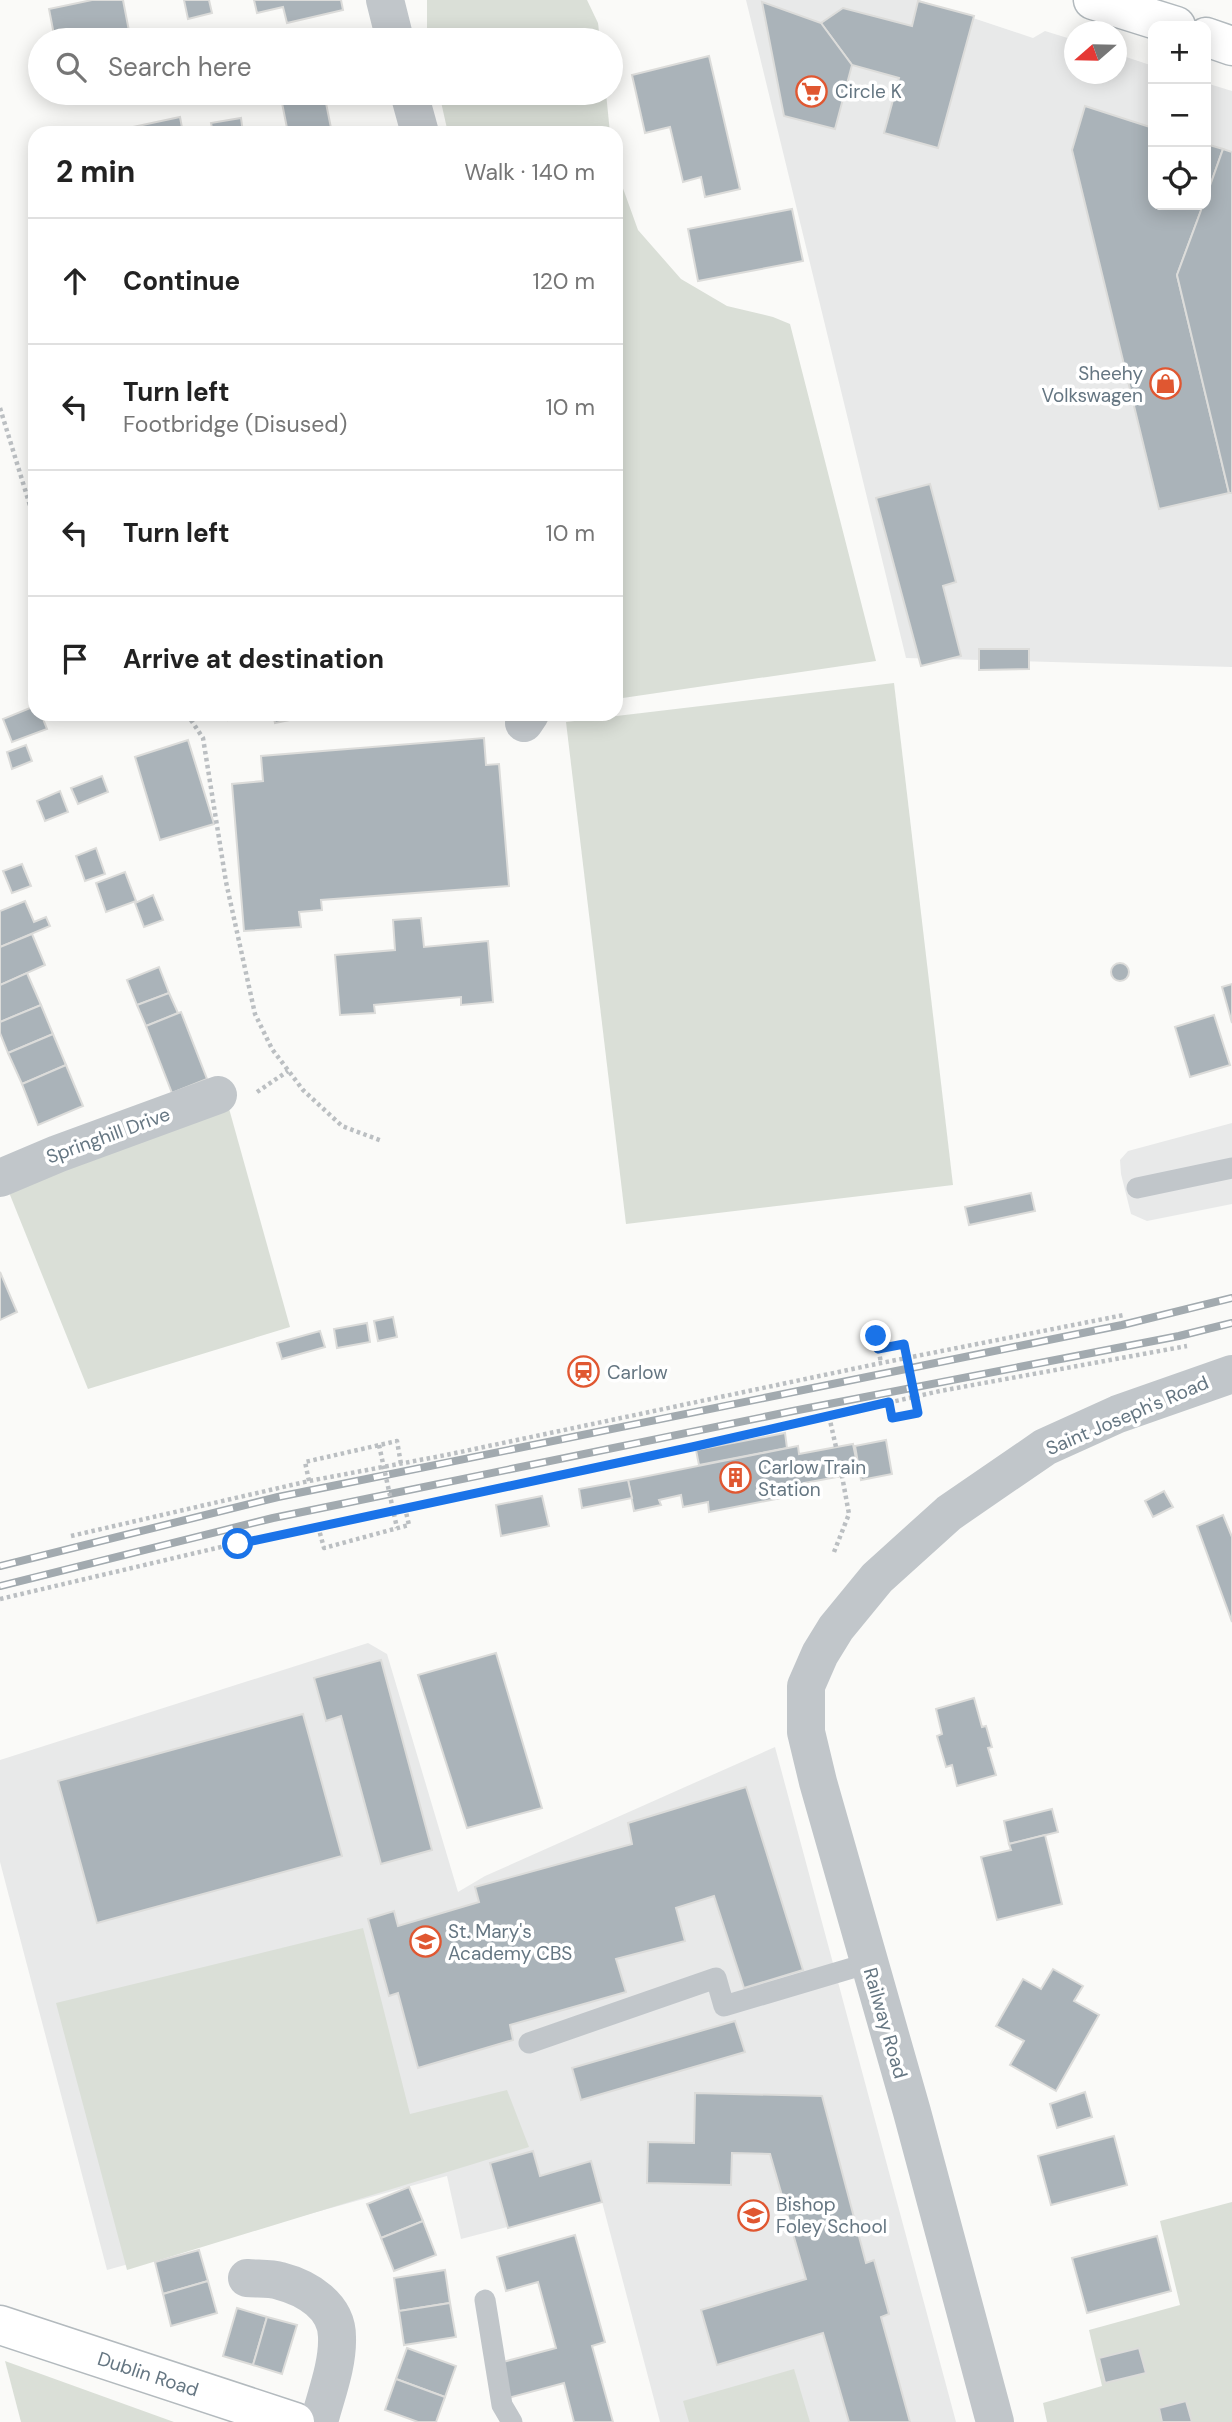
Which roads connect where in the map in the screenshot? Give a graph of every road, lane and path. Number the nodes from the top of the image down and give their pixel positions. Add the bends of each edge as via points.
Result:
1 (385, 0) edge
2 (1093, 0) edge
3 (1160, 21) edge
4 (393, 28) edge
5 (1211, 39) edge
6 (1232, 46) edge
7 (412, 105) edge
8 (418, 126) edge
9 (0, 408) edge
10 (28, 499) edge
11 (192, 721) edge
12 (218, 1095) dead end
13 (382, 1141) dead end
14 (1232, 1168) edge
15 (0, 1178) edge
16 (1137, 1188) dead end
17 (1124, 1315) dead end
18 (876, 1336) dead end
19 (1191, 1345) dead end
20 (878, 1349) junction
21 (881, 1363) junction
22 (1232, 1374) edge
23 (889, 1402) junction
24 (829, 1416) junction
25 (379, 1445) junction
26 (836, 1447) dead end
27 (401, 1464) junction
28 (842, 1476) dead end
29 (309, 1481) junction
30 (405, 1508) junction
31 (318, 1526) junction
32 (397, 1528) junction
33 (71, 1536) dead end
34 (834, 1552) dead end
35 (0, 1599) edge
36 (836, 1628) joint
37 (869, 1962) junction
38 (529, 2043) dead end
39 (247, 2278) dead end
40 (485, 2300) dead end
41 (0, 2325) edge
42 (295, 2422) edge
43 (319, 2422) edge
44 (512, 2422) edge
45 (995, 2422) edge

1 - 4 street
2 - 3 main road
5 - 6 main road
7 - 8 street
9 - 10 path
11 - 13 path via 204,738 226,882 261,1026 303,1090 342,1126
12 - 15 street, Springhill Drive
14 - 16 lane
17 - 21 path
18 - 20 path
19 - 23 path
20 - 21 path
20 - 23 path, bridge via 904,1344 918,1413 892,1418
21 - 27 path
22 - 36 street, Saint Joseph's Road via 1118,1414 1045,1447 949,1513 877,1578
23 - 24 path
24 - 26 path
24 - 30 path
25 - 27 path via 397,1441
25 - 29 path via 305,1462
25 - 32 path, bridge
27 - 29 path
28 - 34 path via 849,1514
29 - 33 path
30 - 31 path
30 - 32 path via 409,1525
31 - 32 path via 324,1548
31 - 35 path
36 - 37 street, Railway Road via 806,1686 806,1732
37 - 38 lane via 724,2006 716,1978
37 - 45 street, Railway Road
39 - 43 street via 279,2280 300,2289 324,2303 333,2318 338,2336 334,2368
40 - 44 lane via 502,2405
41 - 42 main road, Dublin Road

